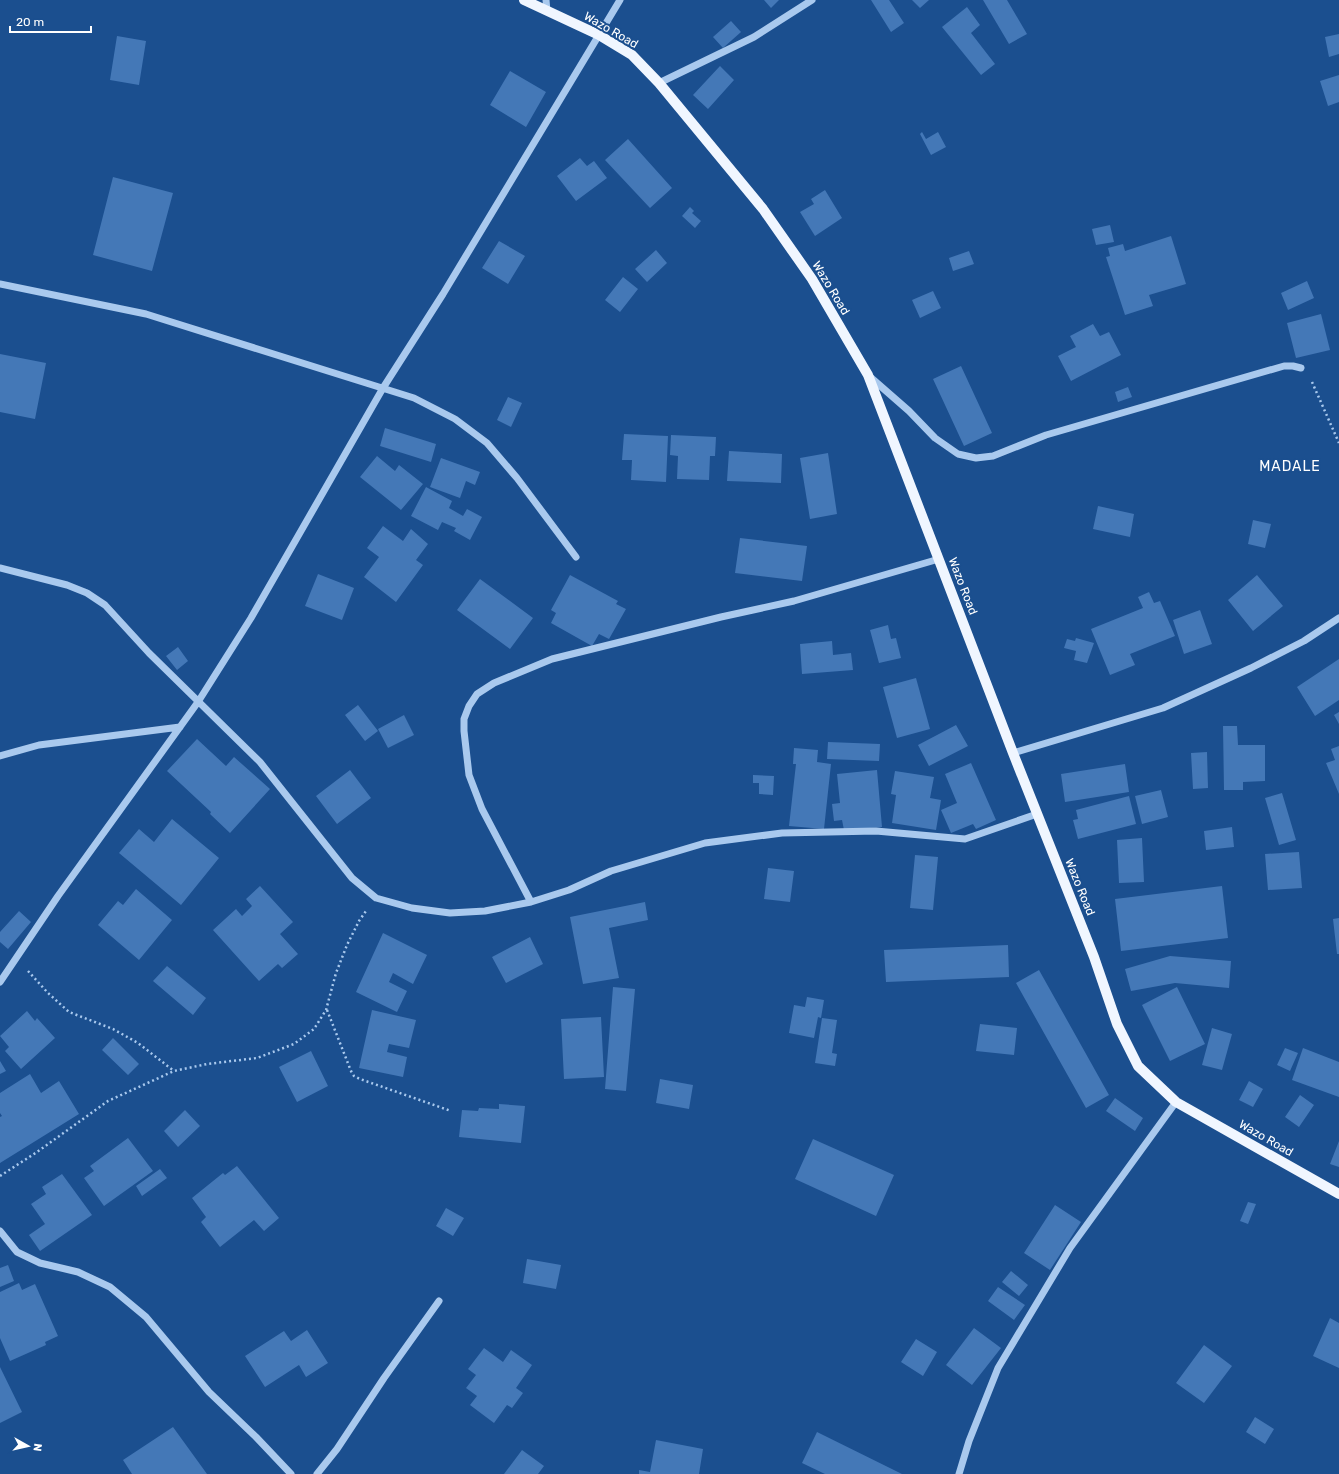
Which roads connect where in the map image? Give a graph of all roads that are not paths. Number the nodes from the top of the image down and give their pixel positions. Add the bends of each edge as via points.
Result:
1 (524, 0) edge
2 (546, 0) edge
3 (620, 0) edge
4 (812, 0) edge
5 (547, 11) junction
6 (599, 35) junction
7 (659, 83) junction
8 (0, 284) edge
9 (1301, 368) road end
10 (868, 376) junction
11 (383, 388) junction
12 (576, 557) dead end
13 (939, 559) junction
14 (0, 568) edge
15 (1339, 618) edge
16 (198, 702) junction
17 (180, 728) junction
18 (1013, 753) junction
19 (0, 756) edge
20 (1037, 814) junction
21 (531, 902) junction
22 (0, 982) edge
23 (1176, 1102) junction
24 (1339, 1194) edge
25 (0, 1231) edge
26 (439, 1301) dead end
27 (291, 1474) edge
28 (317, 1474) edge
29 (959, 1474) edge

1 - 5 main road, Wazo Road
2 - 5 street
3 - 6 street
4 - 7 street via 754,37
5 - 6 main road, Wazo Road
6 - 7 main road, Wazo Road via 632,55
6 - 11 street via 443,294
7 - 10 main road, Wazo Road via 763,209 812,279
8 - 11 street via 146,314
9 - 10 street via 1284,366 1046,435 993,456 976,458 958,454 934,438 909,411
10 - 13 main road, Wazo Road
11 - 12 street via 414,398 455,418 487,443 517,478
11 - 16 street via 251,618
13 - 18 main road, Wazo Road
13 - 21 street via 794,601 552,659 494,683 477,694 464,719 469,775 482,809
14 - 16 street via 87,593 105,605
15 - 18 street via 1291,648 1163,708
16 - 17 street
16 - 21 street via 260,762 352,878 376,898 412,908 450,913 484,911
17 - 19 street via 39,745
17 - 22 street via 58,896
18 - 20 main road, Wazo Road
20 - 21 street via 965,839 876,831 782,833 705,842 611,871 569,890
20 - 23 main road, Wazo Road via 1094,957 1117,1024 1138,1066
23 - 24 main road, Wazo Road
23 - 29 street via 1070,1248 998,1368 969,1441
25 - 27 street via 17,1252 40,1263 78,1272 110,1287 146,1317 209,1392
26 - 28 street

